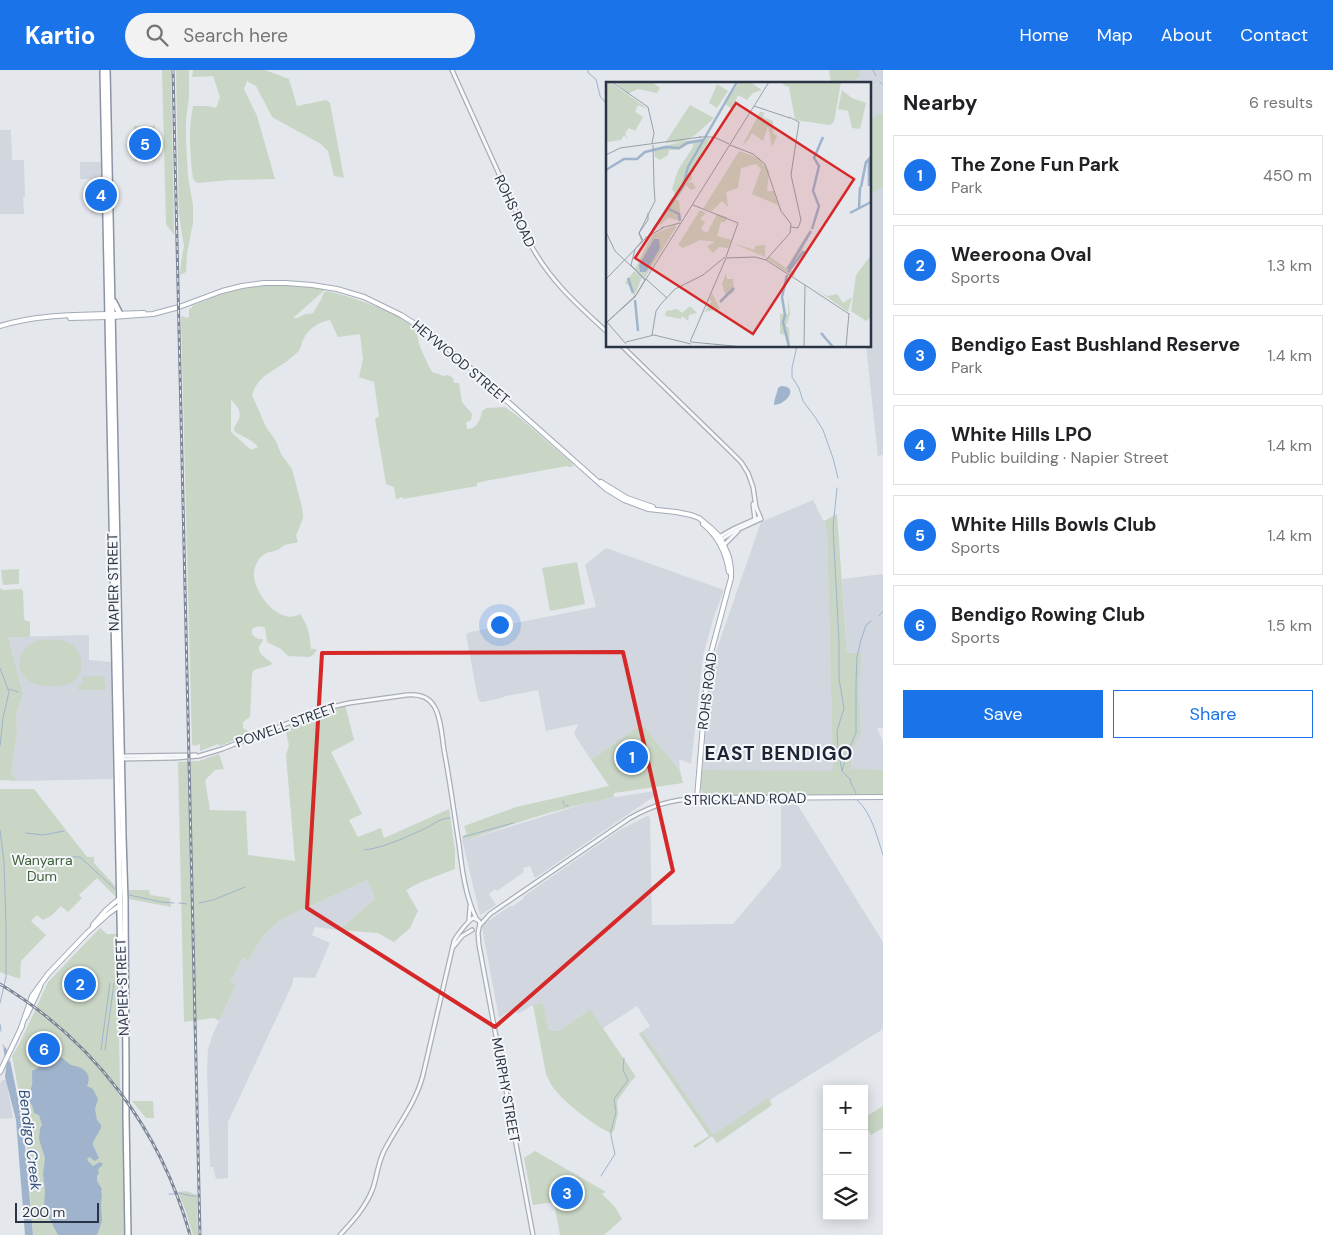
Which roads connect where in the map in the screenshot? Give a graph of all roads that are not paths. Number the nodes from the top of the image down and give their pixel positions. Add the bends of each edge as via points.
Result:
1 (103, 70) edge
2 (107, 70) edge
3 (452, 70) edge
4 (109, 139) junction
5 (105, 169) junction
6 (110, 191) junction
7 (106, 220) junction
8 (112, 294) junction
9 (159, 312) junction
10 (120, 314) junction
11 (110, 316) junction
12 (0, 326) edge
13 (606, 331) edge
14 (624, 348) edge
15 (114, 387) junction
16 (110, 418) junction
17 (115, 470) junction
18 (116, 485) junction
19 (111, 494) junction
20 (754, 496) junction
21 (112, 513) junction
22 (756, 520) junction
23 (745, 527) junction
24 (719, 539) junction
25 (724, 545) junction
26 (729, 586) junction
27 (118, 606) junction
28 (114, 628) junction
29 (119, 758) junction
30 (883, 797) edge
31 (697, 798) junction
32 (121, 831) junction
33 (125, 878) junction
34 (119, 899) junction
35 (470, 903) junction
36 (120, 906) junction
37 (490, 914) junction
38 (476, 919) junction
39 (468, 922) junction
40 (480, 926) junction
41 (472, 931) junction
42 (87, 932) junction
43 (479, 945) junction
44 (453, 949) junction
45 (124, 1011) junction
46 (0, 1072) edge
47 (129, 1235) edge
48 (340, 1235) edge
49 (532, 1235) edge

1 - 5 highway, NAPIER STREET
2 - 4 highway, NAPIER STREET
3 - 13 street, ROHS ROAD via 541,264
4 - 5 highway via 108,166
4 - 6 highway, NAPIER STREET
5 - 7 highway, NAPIER STREET
6 - 7 highway
6 - 8 highway, NAPIER STREET
7 - 11 highway, NAPIER STREET
8 - 10 highway
8 - 11 highway, NAPIER STREET
9 - 10 main road
9 - 11 main road via 142,316
9 - 24 main road, HEYWOOD STREET via 227,290 275,283 324,286 370,300 412,321 440,341 589,474 612,490 650,506 702,520
10 - 11 main road
11 - 12 main road via 28,319
11 - 15 highway, NAPIER STREET
11 - 16 highway, NAPIER STREET
14 - 20 street via 738,458 748,473
15 - 16 highway
15 - 17 highway, NAPIER STREET
16 - 19 highway, NAPIER STREET
17 - 18 highway, NAPIER STREET
17 - 19 highway
18 - 21 highway
18 - 27 highway, NAPIER STREET
19 - 21 highway, NAPIER STREET
20 - 22 street
20 - 22 street via 760,517
21 - 28 highway, NAPIER STREET
22 - 23 street
22 - 24 street
23 - 24 street
23 - 25 street
24 - 25 main road, ROHS ROAD
24 - 26 main road, ROHS ROAD via 728,563
25 - 26 main road, ROHS ROAD via 731,568
26 - 31 main road, ROHS ROAD via 708,664
27 - 28 highway
27 - 29 highway, NAPIER STREET
28 - 29 highway, NAPIER STREET
29 - 32 highway, NAPIER STREET
29 - 35 street, POWELL STREET via 209,754 327,708 407,695 424,697 434,706 438,720
30 - 31 main road, STRICKLAND ROAD
31 - 37 street, STRICKLAND ROAD via 655,805 639,813
32 - 33 highway, NAPIER STREET
32 - 34 highway, NAPIER STREET
33 - 36 highway
33 - 45 highway, NAPIER STREET
34 - 36 highway, NAPIER STREET
34 - 42 main road
35 - 38 street
35 - 39 street
36 - 42 main road
36 - 45 highway, NAPIER STREET
37 - 38 street, STRICKLAND ROAD
37 - 40 street, STRICKLAND ROAD
38 - 39 street
38 - 40 street
39 - 41 street
39 - 44 street via 456,937
40 - 41 street
40 - 43 street, MURPHY STREET
41 - 43 street, MURPHY STREET
41 - 44 street via 462,936
42 - 46 main road via 43,981
43 - 49 street, MURPHY STREET
44 - 48 street via 417,1093 384,1151 365,1204
45 - 47 highway, NAPIER STREET

